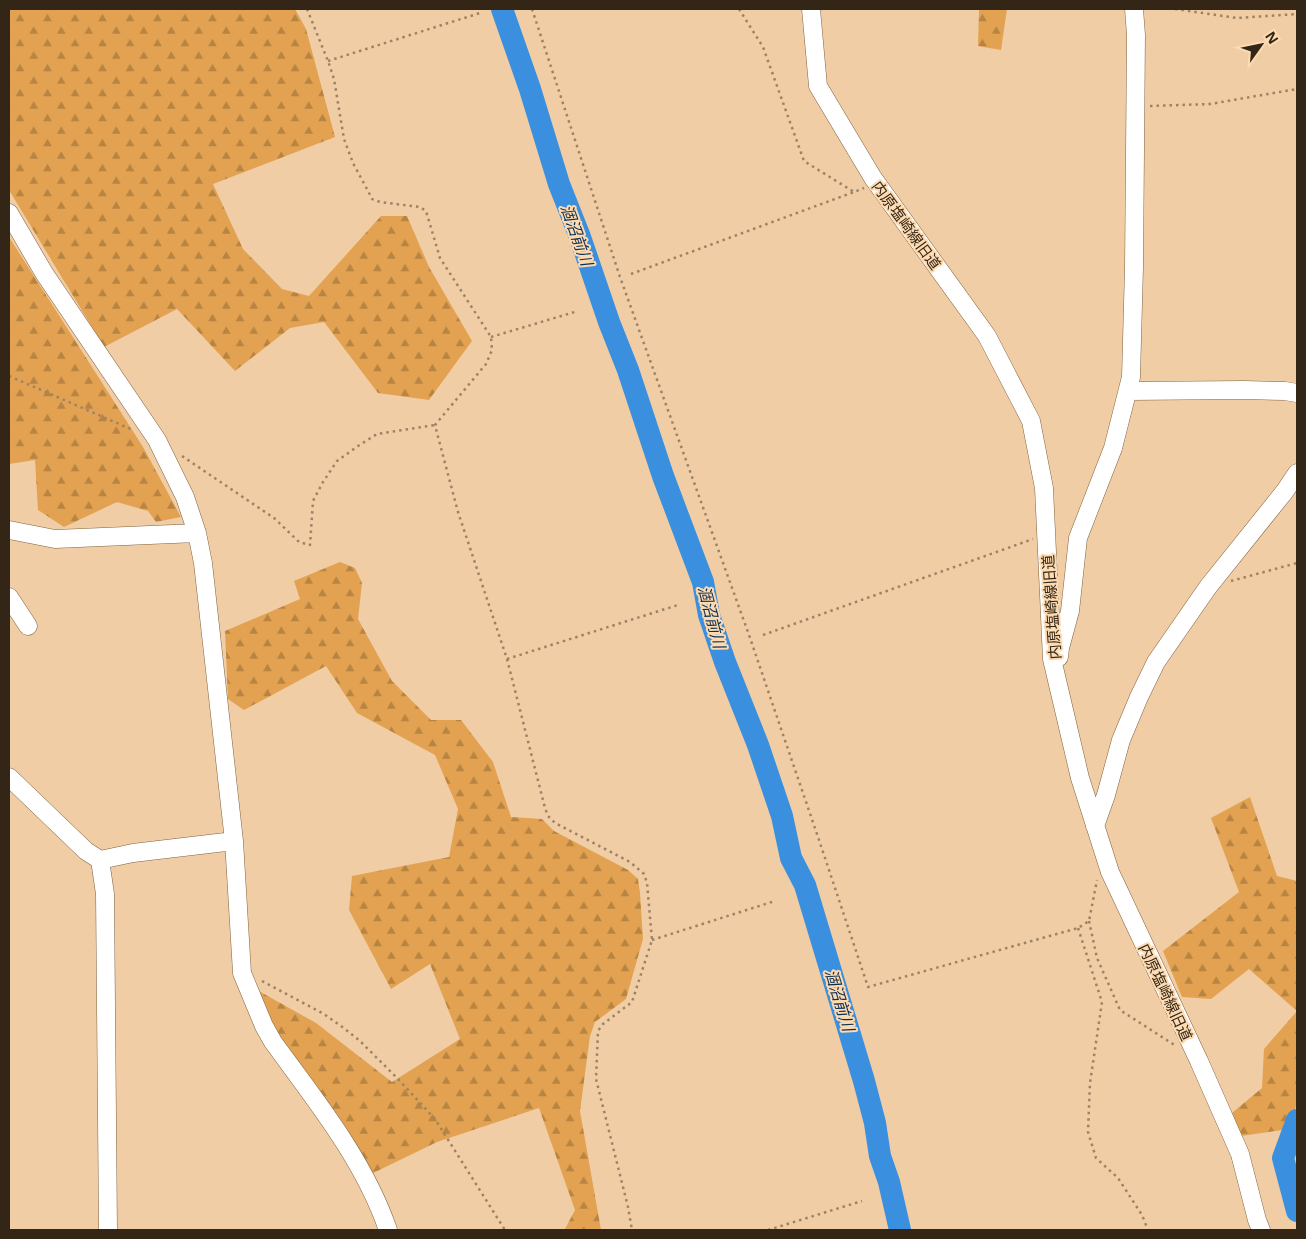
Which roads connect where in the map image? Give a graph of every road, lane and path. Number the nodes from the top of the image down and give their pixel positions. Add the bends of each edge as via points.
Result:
1 (307, 9) edge
2 (532, 9) edge
3 (739, 9) edge
4 (811, 9) edge
5 (1134, 9) edge
6 (1175, 9) edge
7 (480, 13) dead end
8 (1297, 14) edge
9 (328, 60) junction
10 (1297, 89) edge
11 (1136, 106) junction
12 (876, 183) junction
13 (854, 192) junction
14 (9, 213) edge
15 (631, 274) dead end
16 (578, 311) dead end
17 (491, 337) junction
18 (9, 376) edge
19 (1129, 391) junction
20 (1297, 393) edge
21 (436, 425) junction
22 (133, 430) dead end
23 (180, 455) dead end
24 (1297, 472) edge
25 (9, 530) edge
26 (197, 533) junction
27 (1046, 534) junction
28 (1297, 563) edge
29 (1208, 587) junction
30 (11, 604) edge
31 (678, 605) dead end
32 (28, 626) dead end
33 (763, 635) dead end
34 (507, 659) junction
35 (1058, 683) junction
36 (9, 776) edge
37 (1095, 826) junction
38 (234, 841) junction
39 (100, 860) junction
40 (1098, 878) dead end
41 (776, 901) dead end
42 (1089, 921) junction
43 (1078, 928) junction
44 (652, 940) junction
45 (242, 973) junction
46 (1199, 1061) junction
47 (862, 1201) dead end
48 (108, 1230) edge
49 (388, 1230) edge
50 (505, 1230) edge
51 (632, 1230) edge
52 (768, 1230) edge
53 (1148, 1230) edge
54 (1261, 1230) edge

1 - 9 path
2 - 43 path via 620,277 750,634 868,987
3 - 13 path via 763,47 804,161
4 - 12 street, 内原塩崎線旧道 via 818,86
5 - 11 street
6 - 8 path via 1237,18
7 - 9 path
9 - 17 path via 344,140 372,199 420,206 426,211 440,258
10 - 11 path via 1210,104
11 - 19 street via 1132,377
12 - 13 path
12 - 27 street, 内原塩崎線旧道 via 987,336 1031,420 1044,488
13 - 15 path
14 - 26 street via 44,273 157,440 185,498
16 - 17 path
17 - 21 path via 492,350 486,364
18 - 22 path
19 - 20 street via 1276,390
19 - 35 street via 1113,448 1078,538 1070,611 1060,648
21 - 23 path via 378,434 337,461 312,501 310,545 299,542 274,518
21 - 34 path via 458,512
24 - 29 street
25 - 26 street via 56,539
26 - 38 street
27 - 33 path
27 - 35 street, 内原塩崎線旧道 via 1052,658
28 - 29 path
29 - 37 street via 1156,662 1139,697 1121,740
30 - 32 street
31 - 34 path
34 - 44 path via 548,816 555,823 630,862 644,874
35 - 37 street, 内原塩崎線旧道
36 - 39 street via 86,851
37 - 46 street, 内原塩崎線旧道 via 1110,872
38 - 39 street
38 - 45 street
39 - 48 street via 105,894
40 - 42 path
41 - 44 path
42 - 43 path
42 - 46 path via 1097,958 1120,1010
43 - 53 path via 1102,1002 1090,1083 1088,1132 1096,1158 1118,1178
44 - 51 path via 632,1002 598,1031 596,1078
45 - 49 street via 273,1042 344,1142 373,1192
45 - 50 path via 342,1026 400,1080 435,1119
46 - 54 street, 内原塩崎線旧道 via 1240,1154
47 - 52 path

